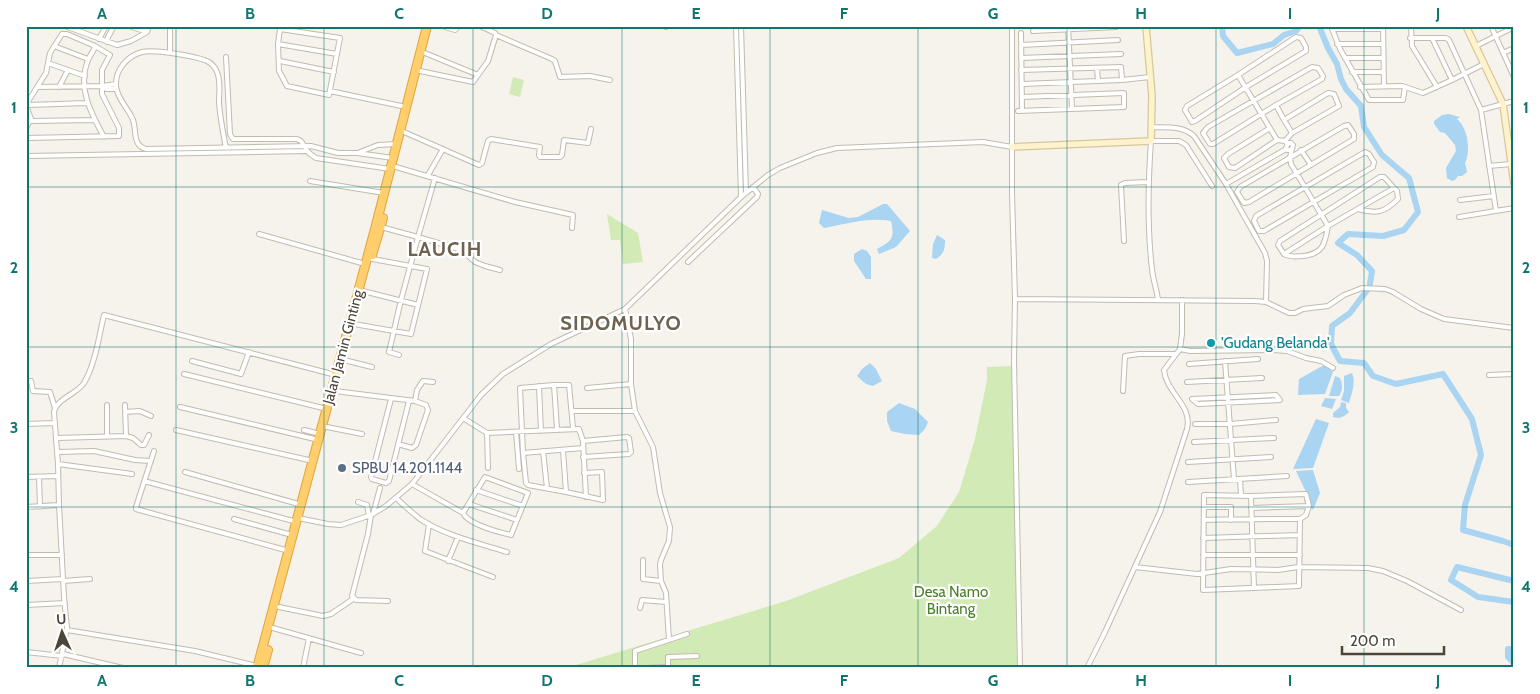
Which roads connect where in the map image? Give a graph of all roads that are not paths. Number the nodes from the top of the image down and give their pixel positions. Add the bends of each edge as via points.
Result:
1 (65, 26) edge
2 (106, 26) edge
3 (114, 26) edge
4 (129, 26) edge
5 (149, 26) edge
6 (170, 26) edge
7 (427, 26) edge
8 (432, 26) edge
9 (442, 26) edge
10 (459, 26) edge
11 (480, 26) edge
12 (736, 26) edge
13 (741, 26) edge
14 (1012, 26) edge
15 (1146, 26) edge
16 (1411, 26) edge
17 (1466, 26) edge
18 (1491, 26) edge
19 (1116, 27) edge
20 (1383, 27) edge
21 (1514, 27) edge
22 (1068, 28) edge
23 (1332, 28) edge
24 (1033, 30) dead end
25 (147, 32) junction
26 (1021, 33) dead end
27 (496, 35) junction
28 (1496, 36) junction
29 (1410, 38) junction
30 (1432, 38) junction
31 (99, 39) junction
32 (1118, 40) dead end
33 (107, 42) junction
34 (1068, 43) junction
35 (278, 44) junction
36 (1337, 44) junction
37 (1383, 44) junction
38 (1021, 45) junction
39 (54, 46) junction
40 (95, 46) junction
41 (1476, 46) junction
42 (1514, 48) edge
43 (425, 53) junction
44 (1503, 53) junction
45 (170, 54) junction
46 (337, 54) junction
47 (1121, 54) dead end
48 (1069, 56) junction
49 (226, 57) dead end
50 (1021, 58) junction
51 (1345, 58) junction
52 (1383, 58) junction
53 (88, 59) junction
54 (280, 61) junction
55 (48, 63) junction
56 (1484, 64) junction
57 (1512, 65) edge
58 (1097, 68) junction
59 (1070, 69) junction
60 (68, 70) junction
61 (1022, 70) junction
62 (420, 71) junction
63 (334, 72) junction
64 (1352, 72) junction
65 (1383, 72) junction
66 (1465, 74) junction
67 (478, 75) junction
68 (1238, 75) junction
69 (85, 76) junction
70 (1150, 77) junction
71 (1514, 77) edge
72 (610, 80) dead end
73 (737, 80) junction
74 (742, 80) junction
75 (1122, 80) junction
76 (1452, 80) junction
77 (1098, 81) junction
78 (1070, 82) junction
79 (1022, 84) junction
80 (102, 86) junction
81 (116, 86) junction
82 (1384, 86) junction
83 (38, 87) junction
84 (59, 87) junction
85 (84, 87) junction
86 (1246, 87) junction
87 (1360, 87) junction
88 (1405, 87) junction
89 (1437, 87) junction
90 (330, 91) junction
91 (1071, 96) junction
92 (1022, 98) junction
93 (1254, 101) junction
94 (1514, 101) edge
95 (87, 103) junction
96 (1503, 104) junction
97 (28, 105) junction
98 (1276, 106) junction
99 (406, 107) junction
100 (1072, 108) junction
101 (1481, 110) junction
102 (1262, 113) junction
103 (94, 120) junction
104 (1284, 120) junction
105 (30, 121) junction
106 (1151, 127) junction
107 (26, 128) edge
108 (1270, 128) junction
109 (591, 129) dead end
110 (404, 132) junction
111 (1292, 133) junction
112 (104, 137) junction
113 (26, 138) edge
114 (1278, 140) junction
115 (1151, 141) junction
116 (1286, 142) junction
117 (1511, 142) edge
118 (396, 144) junction
119 (1012, 147) junction
120 (226, 148) junction
121 (305, 148) junction
122 (443, 149) junction
123 (1289, 149) junction
124 (1301, 150) junction
125 (357, 153) junction
126 (26, 156) edge
127 (1290, 157) junction
128 (393, 158) junction
129 (1511, 164) junction
130 (1311, 165) junction
131 (1489, 166) junction
132 (393, 168) junction
133 (1297, 173) junction
134 (428, 176) junction
135 (435, 178) junction
136 (310, 181) dead end
137 (1148, 182) junction
138 (1514, 182) edge
139 (1226, 184) junction
140 (1212, 186) dead end
141 (753, 187) junction
142 (1305, 187) junction
143 (1394, 188) junction
144 (746, 192) junction
145 (384, 193) junction
146 (742, 196) junction
147 (1494, 196) junction
148 (1460, 200) dead end
149 (1313, 201) junction
150 (1514, 208) edge
151 (1358, 209) junction
152 (1496, 211) junction
153 (1322, 216) junction
154 (1459, 217) dead end
155 (1328, 226) junction
156 (381, 227) junction
157 (572, 228) dead end
158 (259, 234) dead end
159 (418, 237) junction
160 (1124, 241) dead end
161 (1284, 254) junction
162 (367, 260) junction
163 (688, 262) dead end
164 (410, 265) junction
165 (500, 270) dead end
166 (363, 291) junction
167 (1015, 299) junction
168 (401, 300) junction
169 (1158, 300) junction
170 (1182, 300) junction
171 (1266, 302) junction
172 (418, 305) junction
173 (625, 309) junction
174 (354, 324) junction
175 (1514, 328) edge
176 (394, 331) junction
177 (1180, 349) junction
178 (249, 352) junction
179 (1174, 354) junction
180 (399, 355) dead end
181 (1258, 359) dead end
182 (344, 360) junction
183 (192, 361) dead end
184 (1225, 361) junction
185 (1189, 364) dead end
186 (372, 367) dead end
187 (1333, 368) dead end
188 (184, 374) dead end
189 (1514, 374) edge
190 (336, 375) junction
191 (1489, 375) dead end
192 (1262, 378) dead end
193 (1226, 380) junction
194 (26, 381) edge
195 (433, 382) dead end
196 (1187, 382) dead end
197 (631, 384) junction
198 (554, 385) junction
199 (539, 386) junction
200 (587, 388) dead end
201 (335, 391) junction
202 (1124, 391) dead end
203 (391, 399) junction
204 (409, 401) junction
205 (415, 401) junction
206 (1228, 401) junction
207 (107, 405) dead end
208 (125, 405) dead end
209 (180, 407) dead end
210 (55, 408) junction
211 (327, 409) junction
212 (572, 410) junction
213 (635, 411) junction
214 (125, 412) junction
215 (151, 416) dead end
216 (463, 418) junction
217 (1276, 420) dead end
218 (55, 423) junction
219 (26, 424) edge
220 (1195, 424) dead end
221 (1230, 424) junction
222 (327, 428) junction
223 (573, 428) junction
224 (557, 429) junction
225 (176, 430) dead end
226 (304, 430) dead end
227 (541, 431) junction
228 (519, 432) junction
229 (487, 433) junction
230 (362, 434) dead end
231 (149, 435) dead end
232 (126, 436) junction
233 (107, 437) junction
234 (320, 437) junction
235 (57, 438) junction
236 (1274, 438) dead end
237 (583, 441) junction
238 (1231, 441) junction
239 (1194, 442) dead end
240 (398, 444) junction
241 (583, 448) junction
242 (563, 450) junction
243 (154, 451) dead end
244 (543, 451) junction
245 (58, 452) junction
246 (523, 453) junction
247 (583, 457) junction
248 (1272, 457) dead end
249 (1232, 460) junction
250 (151, 461) junction
251 (313, 461) junction
252 (1188, 462) dead end
253 (58, 464) junction
254 (488, 468) dead end
255 (519, 469) dead end
256 (184, 472) dead end
257 (584, 473) junction
258 (132, 474) dead end
259 (39, 476) junction
260 (58, 476) junction
261 (1287, 476) dead end
262 (26, 477) edge
263 (1234, 479) junction
264 (1240, 479) junction
265 (144, 481) junction
266 (1188, 482) dead end
267 (412, 484) junction
268 (380, 488) dead end
269 (547, 488) junction
270 (476, 490) junction
271 (566, 492) junction
272 (1241, 495) junction
273 (1231, 496) junction
274 (1251, 496) junction
275 (586, 497) junction
276 (396, 498) junction
277 (358, 502) dead end
278 (469, 504) junction
279 (59, 505) junction
280 (302, 505) junction
281 (40, 506) junction
282 (523, 506) junction
283 (1309, 506) junction
284 (26, 507) edge
285 (1204, 507) junction
286 (1231, 507) junction
287 (1251, 508) junction
288 (463, 513) junction
289 (371, 515) junction
290 (1300, 518) junction
291 (234, 519) dead end
292 (1252, 519) junction
293 (300, 520) junction
294 (517, 520) junction
295 (1204, 520) junction
296 (1231, 520) junction
297 (429, 524) junction
298 (1299, 535) junction
299 (293, 536) junction
300 (1252, 536) junction
301 (458, 537) junction
302 (1204, 538) junction
303 (289, 551) junction
304 (507, 552) dead end
305 (62, 554) junction
306 (26, 555) edge
307 (1203, 555) junction
308 (1253, 556) junction
309 (1300, 556) junction
310 (643, 560) dead end
311 (448, 561) junction
312 (1135, 567) junction
313 (1299, 567) junction
314 (1254, 570) junction
315 (1203, 573) junction
316 (493, 576) dead end
317 (90, 579) dead end
318 (63, 580) junction
319 (26, 581) edge
320 (662, 581) junction
321 (1254, 588) junction
322 (353, 599) junction
323 (388, 601) dead end
324 (666, 602) junction
325 (65, 603) junction
326 (26, 605) edge
327 (279, 607) junction
328 (640, 608) dead end
329 (1461, 610) dead end
330 (273, 628) junction
331 (68, 630) junction
332 (687, 634) dead end
333 (309, 638) junction
334 (669, 640) junction
335 (26, 652) edge
336 (362, 653) dead end
337 (62, 655) junction
338 (698, 656) dead end
339 (260, 667) edge
340 (668, 667) edge
341 (59, 668) edge
342 (123, 668) edge
343 (303, 668) edge
344 (635, 668) edge
345 (647, 668) edge
346 (1020, 668) edge
347 (1087, 668) edge

1 - 31 street
2 - 31 street
3 - 33 street
4 - 25 street
5 - 25 street
6 - 45 street
7 - 99 highway, Jalan Jamin Ginting
8 - 43 highway, Jalan Jamin Ginting
9 - 10 street via 455,30
11 - 27 street
12 - 73 street
13 - 74 street
14 - 119 street
15 - 70 street
16 - 29 street
17 - 41 street
18 - 28 street
19 - 22 street
20 - 23 street
20 - 37 street
21 - 28 street
22 - 24 street
22 - 34 street
23 - 36 street
25 - 33 street via 117,45
26 - 38 street
27 - 67 street via 490,55
27 - 72 street via 552,59 560,77 590,76
28 - 41 street
28 - 44 street
29 - 30 street
29 - 89 street
30 - 66 street via 1448,38
30 - 76 street
31 - 33 street
32 - 34 street
34 - 38 street
34 - 48 street
35 - 46 street
35 - 46 street via 280,29 340,38
35 - 54 street
36 - 37 street
36 - 51 street
37 - 52 street
38 - 50 street
39 - 40 street via 64,34
39 - 53 street
39 - 55 street
40 - 53 street
40 - 80 street via 110,55 102,70
41 - 56 street
42 - 44 street
43 - 62 highway, Jalan Jamin Ginting
43 - 67 street
44 - 57 street
45 - 81 street via 145,51 131,57 122,66
45 - 120 street via 202,60 216,69
46 - 63 street
47 - 48 street
48 - 50 street
48 - 59 street
49 - 121 street via 231,137 237,140 297,139
50 - 61 street
51 - 52 street
51 - 64 street
52 - 65 street
53 - 69 street
54 - 63 street
54 - 90 street via 279,71 287,86 329,95
55 - 60 street
55 - 83 street
56 - 66 street
56 - 96 street
57 - 71 street
58 - 59 street
58 - 75 street via 1121,67
58 - 77 street
59 - 61 street
59 - 78 street
60 - 69 street
60 - 84 street
61 - 79 street
62 - 67 street via 473,82
62 - 110 highway, Jalan Jamin Ginting
63 - 90 street
64 - 65 street
64 - 87 street
65 - 82 street
66 - 76 street
66 - 101 street
68 - 86 street
68 - 86 street via 1187,106 1186,114 1192,122 1195,121
68 - 86 street via 1296,37 1301,38 1306,51
69 - 85 street
70 - 75 street
70 - 106 street
73 - 74 street
73 - 146 street
74 - 144 street
75 - 77 street
76 - 89 street
77 - 78 street
78 - 79 street
78 - 91 street
79 - 92 street
80 - 81 street
80 - 85 street
80 - 112 street via 104,101 120,131 118,136
81 - 120 street via 133,121 137,143 142,148
82 - 87 street
82 - 88 street
83 - 84 street
83 - 97 street
84 - 85 street
85 - 95 street
86 - 93 street
87 - 88 street via 1368,100 1378,101 1403,100
88 - 89 street via 1423,93
90 - 99 street
91 - 92 street
91 - 100 street
91 - 100 street via 1124,93 1124,107
92 - 100 street via 1020,111
93 - 98 street via 1312,67 1318,68 1322,79
93 - 102 street
93 - 102 street via 1204,130 1204,136 1212,144
94 - 96 street
95 - 97 street
95 - 103 street
96 - 101 street
96 - 117 street
97 - 105 street
98 - 102 street
98 - 104 street
99 - 118 highway, Jalan Jamin Ginting
101 - 131 street
102 - 108 street
103 - 105 street
103 - 112 street
104 - 111 street
104 - 111 street via 1328,93 1334,94 1339,106
105 - 107 street
106 - 115 street
106 - 139 street via 1189,132
108 - 114 street
108 - 114 street via 1228,154 1224,158 1229,167 1235,168
109 - 122 street via 588,143 564,140 560,157 540,156 540,147 492,139 488,141 479,165
110 - 122 street
110 - 132 highway, Jalan Jamin Ginting
111 - 116 street
112 - 113 street
114 - 116 street
115 - 119 street
115 - 137 street
115 - 140 street via 1179,141 1186,145
116 - 123 street
116 - 123 street via 1293,144 1294,147
117 - 129 street
118 - 125 street via 378,145
118 - 128 highway, Jalan Jamin Ginting
119 - 141 street via 983,142 837,148 780,168
119 - 167 street
120 - 121 street
121 - 125 street via 311,146 338,153
121 - 126 street
121 - 132 street via 323,160
122 - 134 street
123 - 127 street
123 - 139 street
124 - 127 street
124 - 130 street
124 - 130 street via 1348,125 1354,139
125 - 128 street
127 - 133 street
127 - 133 street via 1240,188 1238,195 1244,203 1249,202
128 - 132 highway, Jalan Jamin Ginting
129 - 131 street
129 - 138 street
130 - 133 street
131 - 147 street
132 - 134 street
132 - 145 highway, Jalan Jamin Ginting
132 - 156 highway, Jalan Jamin Ginting
133 - 142 street
134 - 135 street
135 - 157 street via 573,215
135 - 159 street
136 - 145 street
137 - 160 street via 1125,182 1121,185
137 - 169 street via 1152,270
139 - 171 street via 1265,253
141 - 144 street
141 - 163 street via 757,197
142 - 149 street
142 - 149 street via 1254,218 1259,231
142 - 149 street via 1364,152 1374,162 1373,167
143 - 151 street
143 - 151 street via 1398,199 1388,208 1374,212
143 - 153 street via 1382,176
144 - 146 street
145 - 162 highway, Jalan Jamin Ginting
146 - 173 street
147 - 148 street
147 - 152 street
149 - 153 street
150 - 152 street
151 - 155 street
152 - 154 street
153 - 155 street
153 - 161 street via 1280,241 1278,245
155 - 161 street
155 - 161 street via 1325,242 1312,255 1290,257
156 - 159 street
156 - 162 highway, Jalan Jamin Ginting
158 - 162 street
159 - 164 street
159 - 165 street via 462,250 475,262
162 - 164 street
162 - 166 highway, Jalan Jamin Ginting
162 - 190 highway, Jalan Jamin Ginting
164 - 168 street
164 - 172 street via 427,269
166 - 168 street
166 - 174 highway, Jalan Jamin Ginting
167 - 169 street
167 - 346 street
168 - 172 street
168 - 176 street
169 - 170 street
170 - 171 street
170 - 177 street
171 - 175 street via 1295,313 1328,306 1365,287 1390,290 1421,310 1448,320
172 - 176 street via 412,334
173 - 197 street via 631,339
173 - 216 street via 551,344 514,366 485,391
174 - 176 street
174 - 182 highway, Jalan Jamin Ginting
176 - 180 street via 389,352
177 - 179 street
177 - 187 street via 1273,350 1321,360
178 - 183 street via 241,374
178 - 190 street
178 - 210 street via 104,316 84,383
179 - 202 street via 1125,356
179 - 312 street via 1164,370 1165,378 1189,422 1160,512
181 - 184 street
182 - 186 street
182 - 201 highway, Jalan Jamin Ginting
184 - 185 street
184 - 193 street
188 - 211 street
189 - 191 street
190 - 211 highway, Jalan Jamin Ginting
192 - 193 street
193 - 196 street
193 - 206 street
194 - 210 street via 31,381 34,391 49,391
195 - 205 street via 423,381
197 - 200 street
197 - 213 street
198 - 199 street
198 - 212 street via 569,385
198 - 224 street
199 - 227 street
199 - 228 street via 520,388
201 - 203 street
201 - 222 highway, Jalan Jamin Ginting
203 - 204 street
203 - 240 street via 372,479 389,482
204 - 205 street
204 - 240 street
205 - 240 street via 425,404 428,409 418,441 412,448
206 - 206 street via 1192,399 1198,404
206 - 206 street via 1276,395 1280,400
206 - 221 street
207 - 233 street
208 - 214 street
209 - 234 street
210 - 218 street
211 - 234 highway, Jalan Jamin Ginting
212 - 213 street
212 - 223 street
213 - 320 street via 653,448 660,493 670,527 668,546 661,560
214 - 215 street via 140,411
214 - 232 street
216 - 229 street
216 - 267 street
217 - 221 street
218 - 219 street
218 - 235 street
220 - 221 street
221 - 238 street
222 - 230 street
222 - 293 highway, Jalan Jamin Ginting
223 - 224 street
223 - 237 street via 580,430
224 - 227 street
225 - 251 street
226 - 234 street
227 - 228 street
228 - 229 street
228 - 246 street
228 - 255 street
229 - 254 street
231 - 232 street via 144,445
232 - 233 street
233 - 235 street
234 - 251 highway, Jalan Jamin Ginting
235 - 245 street
236 - 238 street
237 - 241 street
237 - 247 street via 627,437 631,452
238 - 239 street
238 - 249 street
241 - 242 street
241 - 247 street
242 - 244 street
242 - 271 street
243 - 250 street
244 - 246 street
244 - 269 street
245 - 250 street via 94,451
245 - 253 street
246 - 269 street via 526,483
247 - 257 street
248 - 249 street
249 - 252 street
249 - 263 street
250 - 265 street
251 - 280 highway, Jalan Jamin Ginting
253 - 258 street
253 - 260 street
256 - 280 street
257 - 275 street
257 - 275 street via 603,474 604,500
259 - 260 street
259 - 262 street
259 - 281 street
260 - 279 street
261 - 264 street
263 - 264 street
263 - 266 street
264 - 272 street
265 - 293 street
265 - 303 street via 137,510
267 - 276 street
267 - 288 street
268 - 289 street
269 - 271 street
270 - 278 street
270 - 282 street
270 - 282 street via 485,477 489,478 528,492
271 - 275 street
272 - 273 street
272 - 274 street
273 - 285 street via 1204,495
273 - 286 street
274 - 283 street via 1306,494
274 - 287 street
276 - 289 street
276 - 297 street
277 - 289 street via 367,505
278 - 288 street
278 - 294 street
279 - 281 street
279 - 305 street
280 - 293 highway, Jalan Jamin Ginting
281 - 284 street
282 - 294 street
283 - 287 street
283 - 290 street via 1306,515
285 - 286 street
285 - 295 street
286 - 296 street
287 - 292 street
288 - 294 street via 478,524 510,535
289 - 293 street via 341,525
289 - 322 street via 352,590
290 - 292 street
290 - 298 street
291 - 299 street
292 - 296 street
292 - 300 street
293 - 299 highway, Jalan Jamin Ginting
293 - 327 highway, Jalan Jamin Ginting
295 - 296 street
295 - 302 street
297 - 301 street
297 - 311 street via 425,550
298 - 300 street
298 - 309 street
299 - 303 highway, Jalan Jamin Ginting
300 - 302 street
300 - 308 street
301 - 304 street
301 - 311 street
302 - 307 street
303 - 339 highway, Jalan Jamin Ginting
305 - 306 street
305 - 318 street
307 - 308 street
307 - 315 street
308 - 309 street
308 - 314 street
309 - 313 street
310 - 320 street via 644,579
311 - 316 street
312 - 315 street
312 - 347 street
313 - 314 street
313 - 321 street via 1300,586
313 - 329 street via 1383,571
314 - 315 street
314 - 321 street
315 - 321 street via 1203,590
317 - 318 street
318 - 319 street
318 - 325 street
320 - 324 street
322 - 323 street
322 - 327 street via 323,616
324 - 328 street via 642,600
324 - 334 street
325 - 326 street
325 - 331 street
327 - 330 highway, Jalan Jamin Ginting
330 - 333 street
330 - 339 highway, Jalan Jamin Ginting
331 - 337 street
331 - 339 street
332 - 334 street
333 - 336 street
333 - 343 street
334 - 344 street via 635,651
335 - 337 street
337 - 341 street
337 - 342 street
338 - 340 street via 668,657
340 - 345 street

